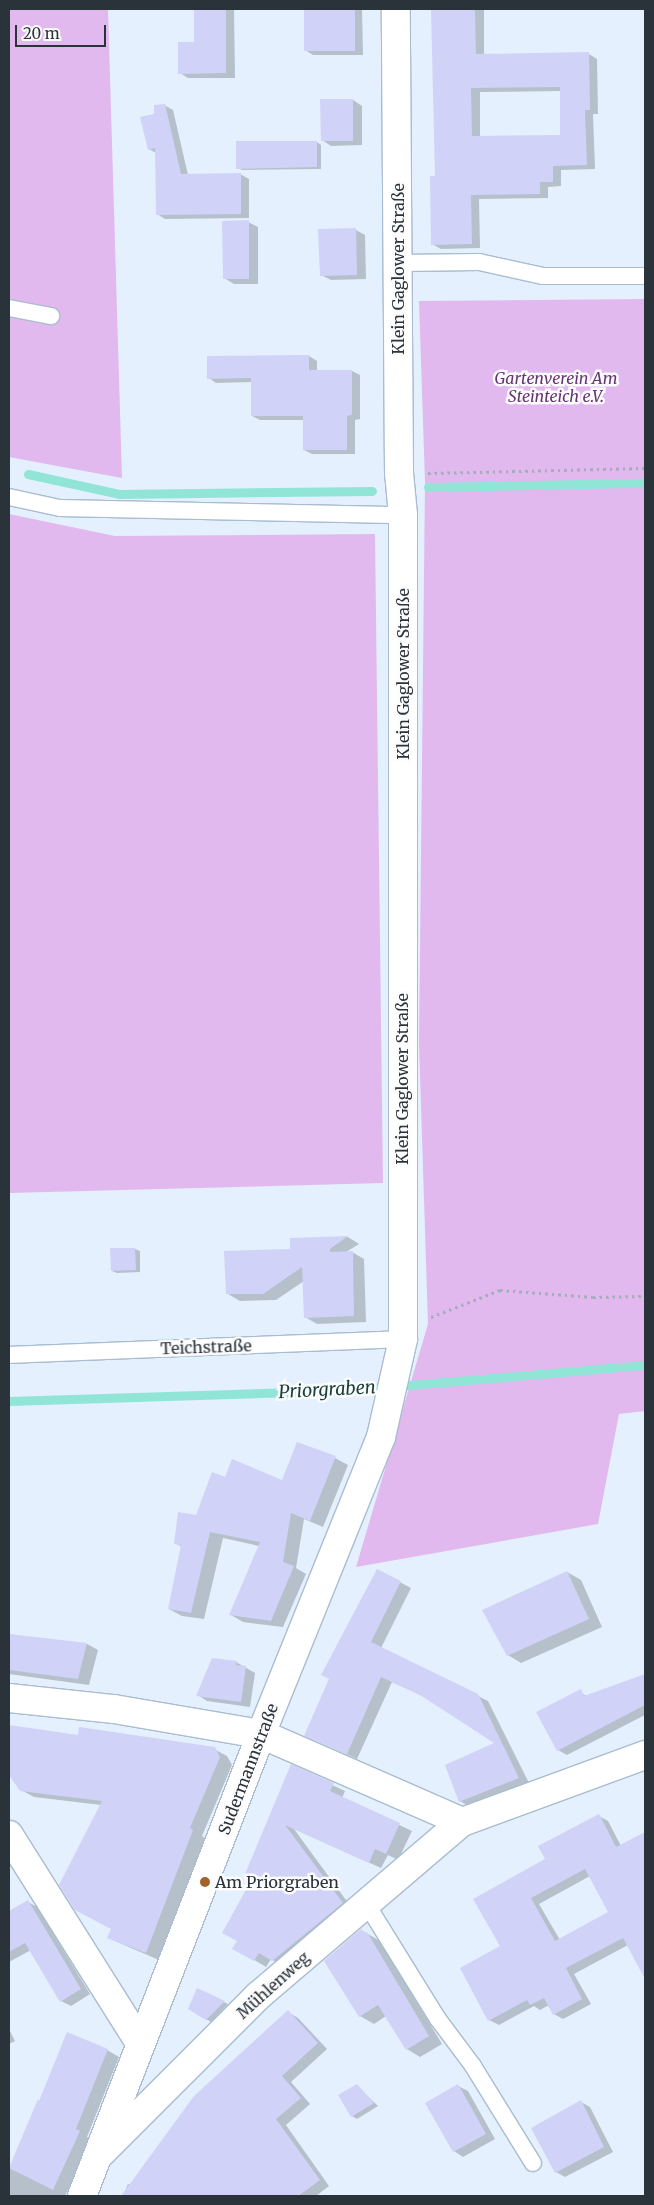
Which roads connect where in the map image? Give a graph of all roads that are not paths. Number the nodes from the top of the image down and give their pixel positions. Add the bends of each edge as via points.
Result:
1 (396, 9) edge
2 (398, 263) junction
3 (645, 276) edge
4 (9, 308) edge
5 (51, 316) dead end
6 (9, 497) edge
7 (403, 515) junction
8 (402, 1334) junction
9 (9, 1355) edge
10 (9, 1698) edge
11 (262, 1734) junction
12 (645, 1755) edge
13 (462, 1822) junction
14 (9, 1835) edge
15 (366, 1903) junction
16 (140, 2043) junction
17 (95, 2159) junction
18 (533, 2163) dead end
19 (82, 2196) edge

1 - 2 street, Klein Gaglower Straße
2 - 3 lane via 479,262 543,276
2 - 7 street, Klein Gaglower Straße via 399,473
4 - 5 lane
6 - 7 lane via 60,508
7 - 8 street, Klein Gaglower Straße
8 - 9 lane, Teichstraße
8 - 11 street, Sudermannstraße via 381,1437
10 - 11 street via 114,1709
11 - 13 street
11 - 16 street, Sudermannstraße
12 - 13 street, Mühlenweg
13 - 15 street, Mühlenweg
14 - 16 street
15 - 17 street, Mühlenweg via 258,1996
15 - 18 lane
16 - 17 street, Sudermannstraße
17 - 19 street, Sudermannstraße

